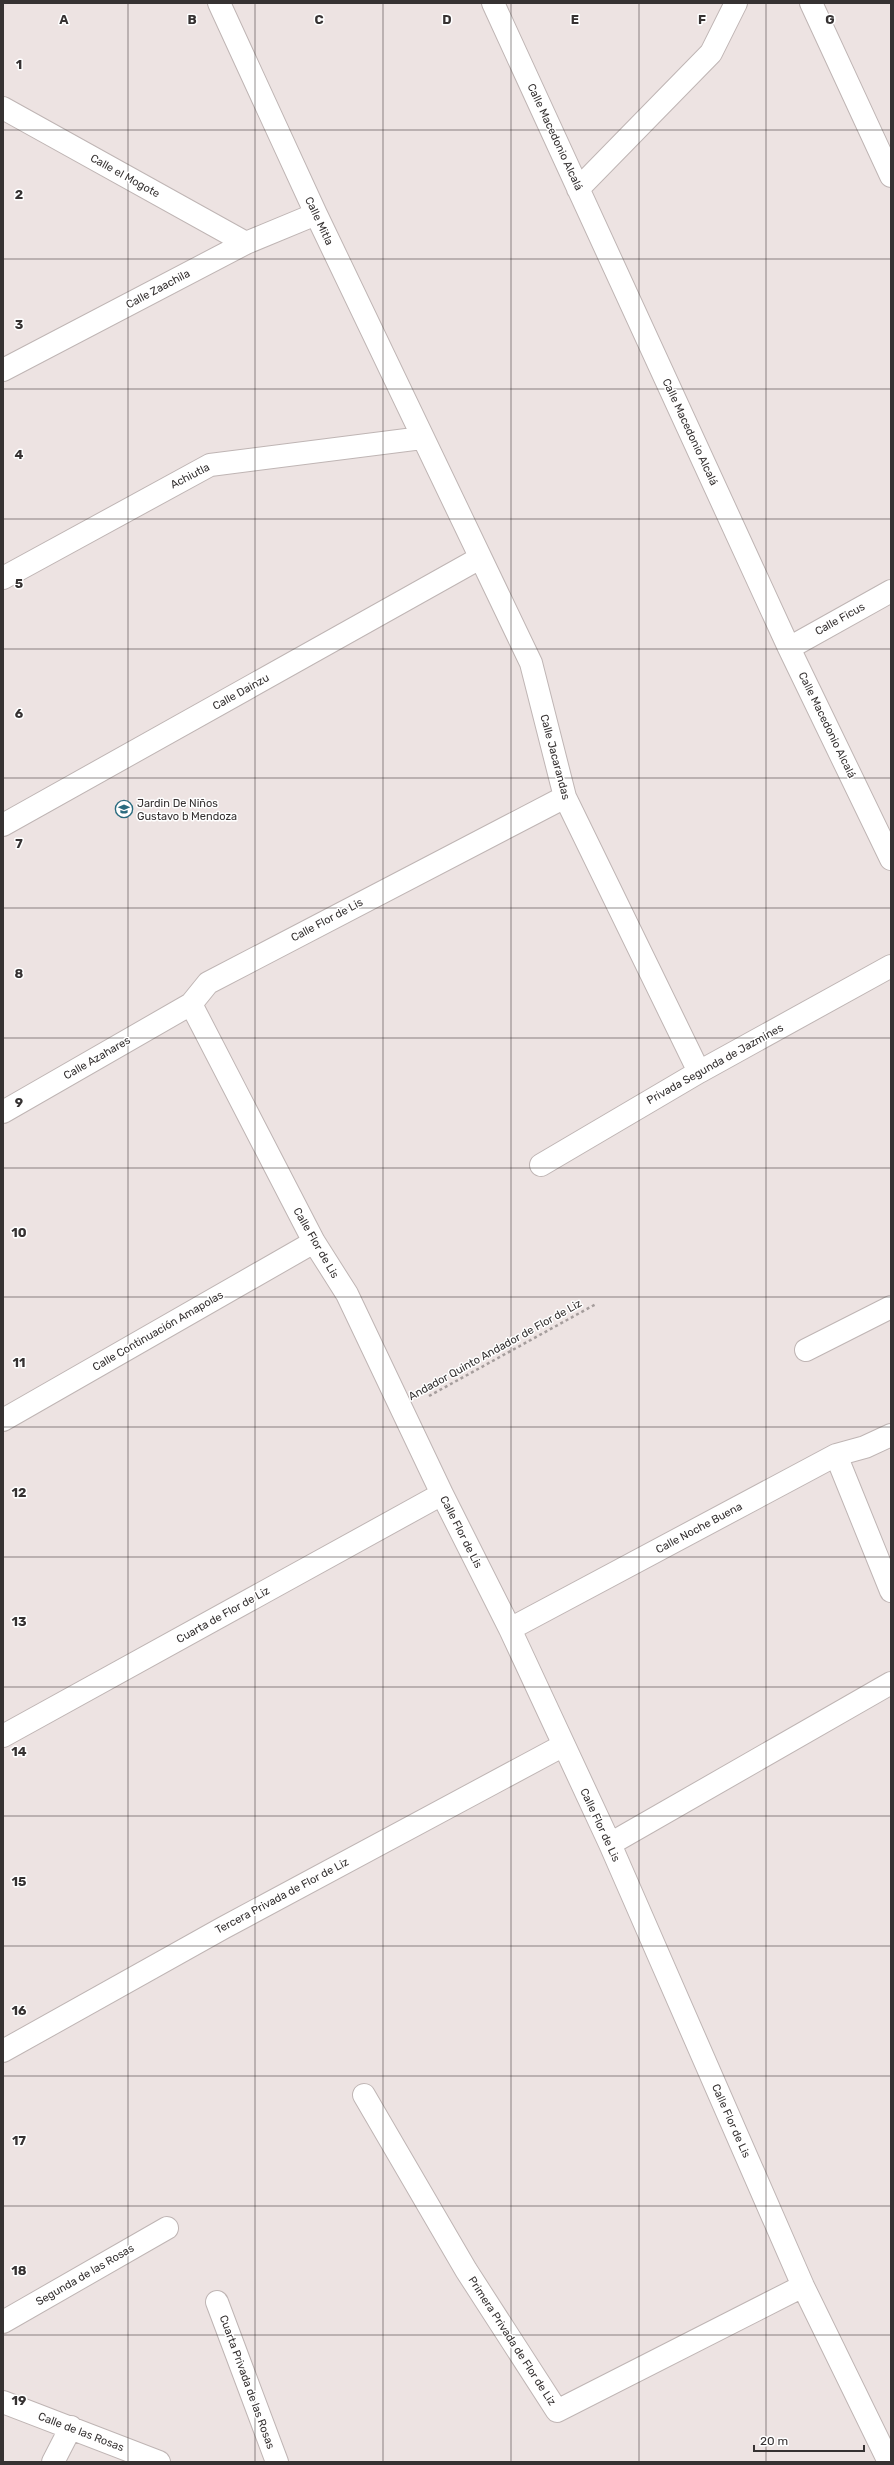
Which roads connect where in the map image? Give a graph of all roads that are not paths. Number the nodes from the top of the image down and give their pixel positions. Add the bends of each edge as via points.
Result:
1 (219, 3) edge
2 (493, 3) edge
3 (736, 3) edge
4 (811, 3) edge
5 (3, 108) edge
6 (891, 176) edge
7 (578, 189) junction
8 (316, 214) junction
9 (246, 244) junction
10 (3, 370) edge
11 (422, 438) junction
12 (480, 558) junction
13 (3, 578) edge
14 (891, 591) edge
15 (789, 648) junction
16 (565, 797) junction
17 (3, 825) edge
18 (890, 854) edge
19 (891, 966) edge
20 (191, 1004) junction
21 (698, 1072) junction
22 (3, 1112) edge
23 (542, 1165) dead end
24 (314, 1242) junction
25 (891, 1307) edge
26 (806, 1350) dead end
27 (3, 1420) edge
28 (891, 1435) edge
29 (836, 1455) junction
30 (442, 1494) junction
31 (891, 1591) edge
32 (510, 1629) junction
33 (891, 1683) edge
34 (3, 1736) edge
35 (564, 1745) junction
36 (610, 1844) junction
37 (3, 2051) edge
38 (364, 2094) dead end
39 (167, 2228) dead end
40 (803, 2286) junction
41 (218, 2302) dead end
42 (3, 2322) edge
43 (3, 2402) edge
44 (71, 2427) junction
45 (53, 2462) edge
46 (159, 2462) edge
47 (277, 2462) edge
48 (889, 2462) edge

1 - 8 street, Calle Mitla
2 - 7 street, Calle Macedonio Alcalá
3 - 7 street via 711,53
4 - 6 street
5 - 9 street, Calle el Mogote
7 - 15 street, Calle Macedonio Alcalá
8 - 9 street, Calle Zaachila
8 - 11 street, Calle Mitla
9 - 10 street, Calle Zaachila
11 - 12 street, Calle Jacarandas
11 - 13 street, Achiutla via 210,465
12 - 16 street, Calle Jacarandas via 531,663
12 - 17 street, Calle Dainzu
14 - 15 street, Calle Ficus
15 - 18 street, Calle Macedonio Alcalá
16 - 20 street, Calle Flor de Lis via 208,983
16 - 21 street, Calle Jacarandas
19 - 21 street, Privada Segunda de Jazmines
20 - 22 street, Calle Azahares
20 - 24 street, Calle Flor de Lis
21 - 23 street, Privada Segunda de Jazmines
24 - 27 street, Calle Continuación Amapolas
24 - 30 street, Calle Flor de Lis via 347,1294
25 - 26 street
28 - 29 street, Calle Noche Buena via 865,1447
29 - 31 street
29 - 32 street, Calle Noche Buena
30 - 32 street, Calle Flor de Lis
30 - 34 street, Cuarta de Flor de Liz
32 - 35 street, Calle Flor de Lis
33 - 36 street
35 - 36 street, Calle Flor de Lis
35 - 37 street, Tercera Privada de Flor de Liz via 223,1928
36 - 40 street, Calle Flor de Lis
38 - 40 street, Primera Privada de Flor de Liz via 466,2270 557,2411
39 - 42 street, Segunda de las Rosas
40 - 48 street, Calle Flor de Lis
41 - 47 street, Cuarta Privada de las Rosas
43 - 44 street, Calle de las Rosas
44 - 45 street
44 - 46 street, Calle de las Rosas

